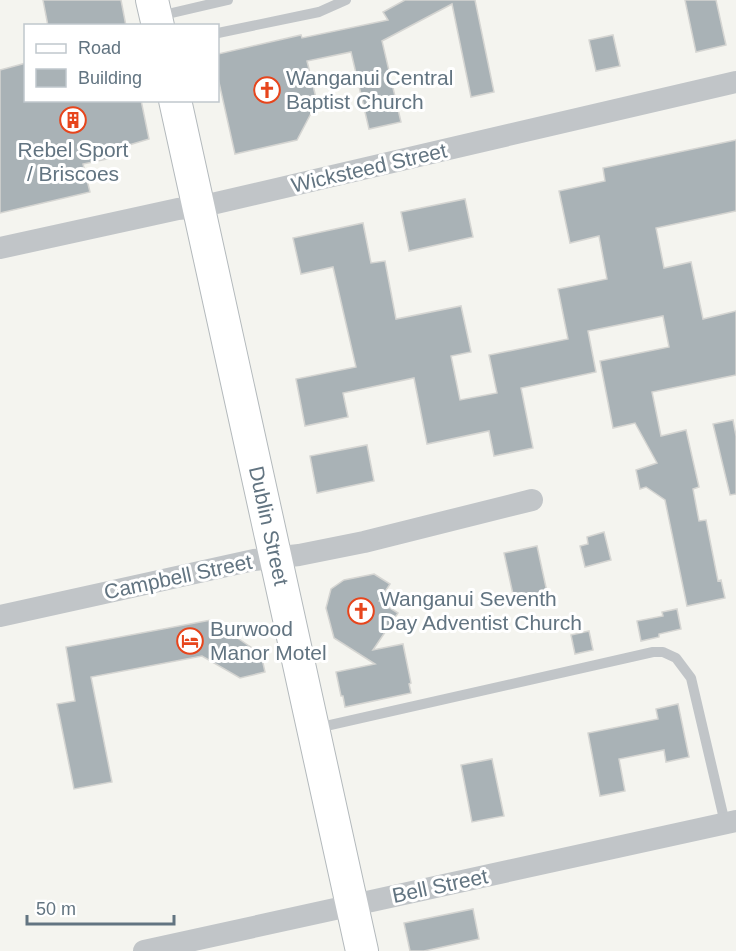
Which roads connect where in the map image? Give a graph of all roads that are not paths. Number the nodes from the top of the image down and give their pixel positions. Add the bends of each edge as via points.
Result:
1 (228, 0) edge
2 (346, 0) edge
3 (196, 4) edge
4 (155, 14) edge
5 (219, 33) edge
6 (736, 82) edge
7 (175, 102) edge
8 (199, 207) junction
9 (0, 248) edge
10 (532, 500) dead end
11 (276, 559) junction
12 (0, 616) edge
13 (313, 728) junction
14 (731, 822) edge
15 (352, 905) junction
16 (144, 951) edge
17 (362, 951) edge

1 - 3 lane
2 - 5 lane via 319,12
3 - 4 lane
6 - 8 street, Wicksteed Street
7 - 8 main road, Dublin Street
8 - 9 street, Wicksteed Street
8 - 11 main road, Dublin Street
10 - 11 street, Campbell Street via 364,542
11 - 12 street, Campbell Street via 254,560
11 - 13 main road, Dublin Street
13 - 14 lane via 663,652 676,658 691,678
13 - 15 main road, Dublin Street
14 - 15 street, Bell Street
15 - 16 street, Bell Street
15 - 17 main road, Dublin Street

